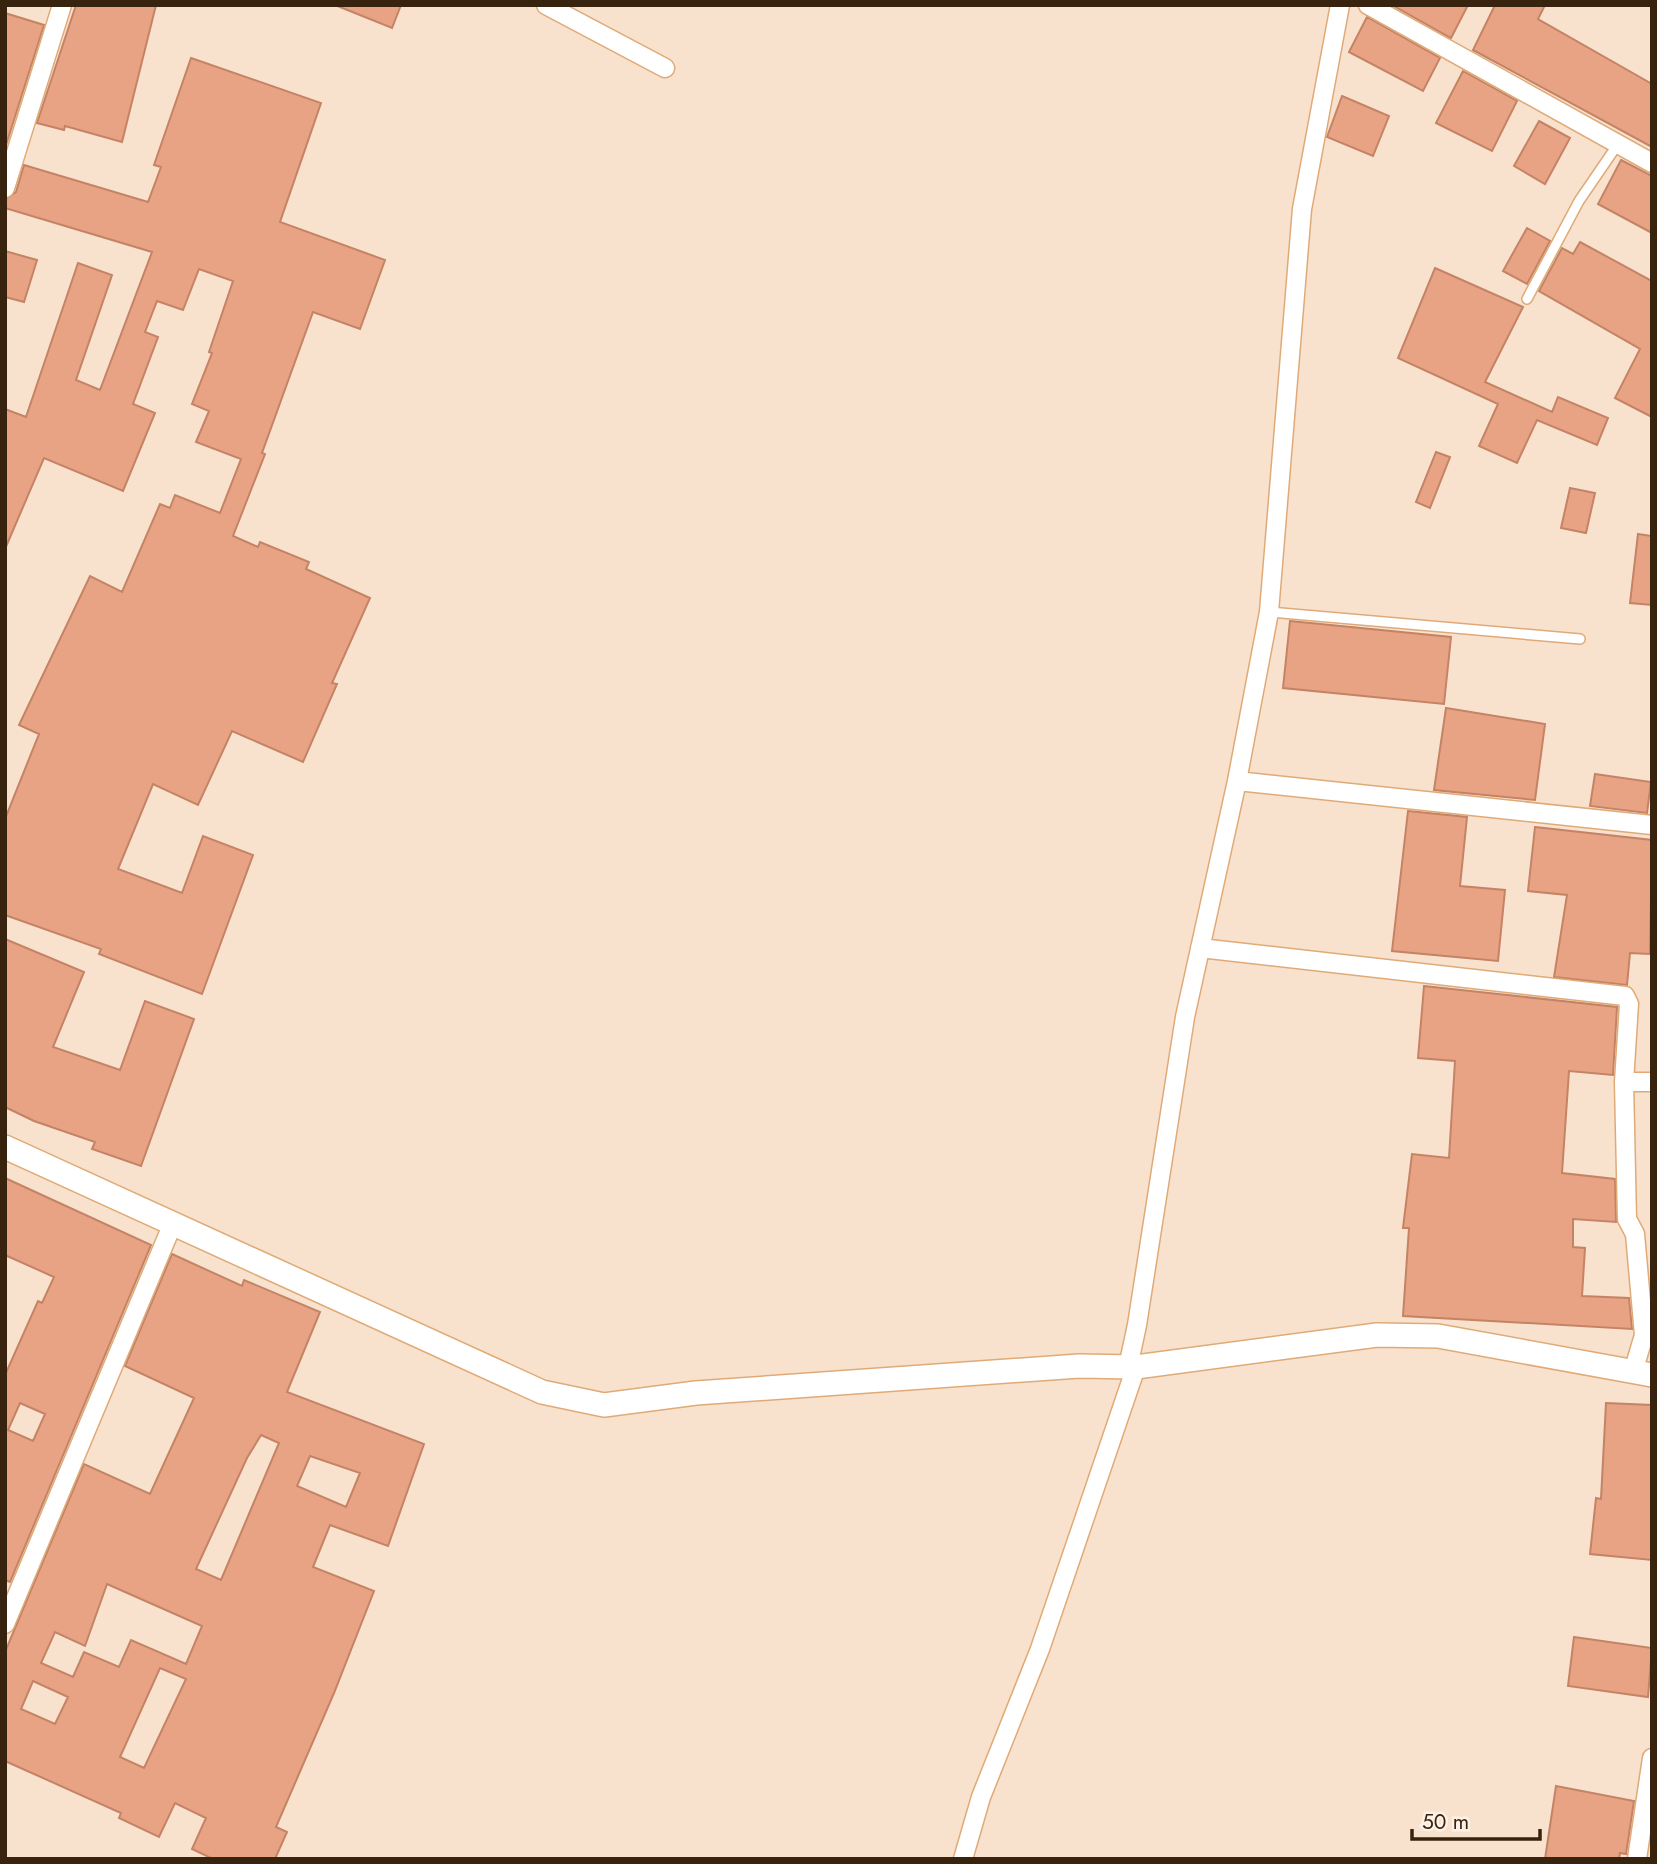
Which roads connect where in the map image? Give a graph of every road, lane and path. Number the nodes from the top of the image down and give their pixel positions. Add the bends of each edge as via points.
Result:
1 (62, 5) edge
2 (546, 5) edge
3 (1340, 5) edge
4 (1368, 5) edge
5 (665, 68) dead end
6 (1618, 144) junction
7 (1652, 163) edge
8 (5, 188) edge
9 (1527, 299) dead end
10 (1269, 612) junction
11 (1580, 639) dead end
12 (1237, 781) junction
13 (1652, 825) edge
14 (1200, 948) junction
15 (1625, 1082) junction
16 (1652, 1082) edge
17 (7, 1152) edge
18 (173, 1223) junction
19 (1644, 1233) edge
20 (1132, 1367) junction
21 (1642, 1373) edge
22 (5, 1624) edge
23 (1652, 1758) edge
24 (963, 1859) edge
25 (1637, 1859) edge

1 - 8 street
2 - 5 street
3 - 10 street via 1302,209
4 - 6 street
6 - 7 street
6 - 9 lane via 1579,201
10 - 11 lane
10 - 12 street
12 - 13 street
12 - 14 street
14 - 15 street via 1618,993 1629,1004
14 - 20 street via 1185,1017
15 - 16 street
15 - 19 street via 1628,1219
17 - 18 street
18 - 20 street via 542,1392 604,1405 710,1392 1079,1366
18 - 22 street
19 - 21 street
20 - 21 street via 1377,1335 1438,1336
20 - 24 street via 1040,1649 981,1797
23 - 25 street

